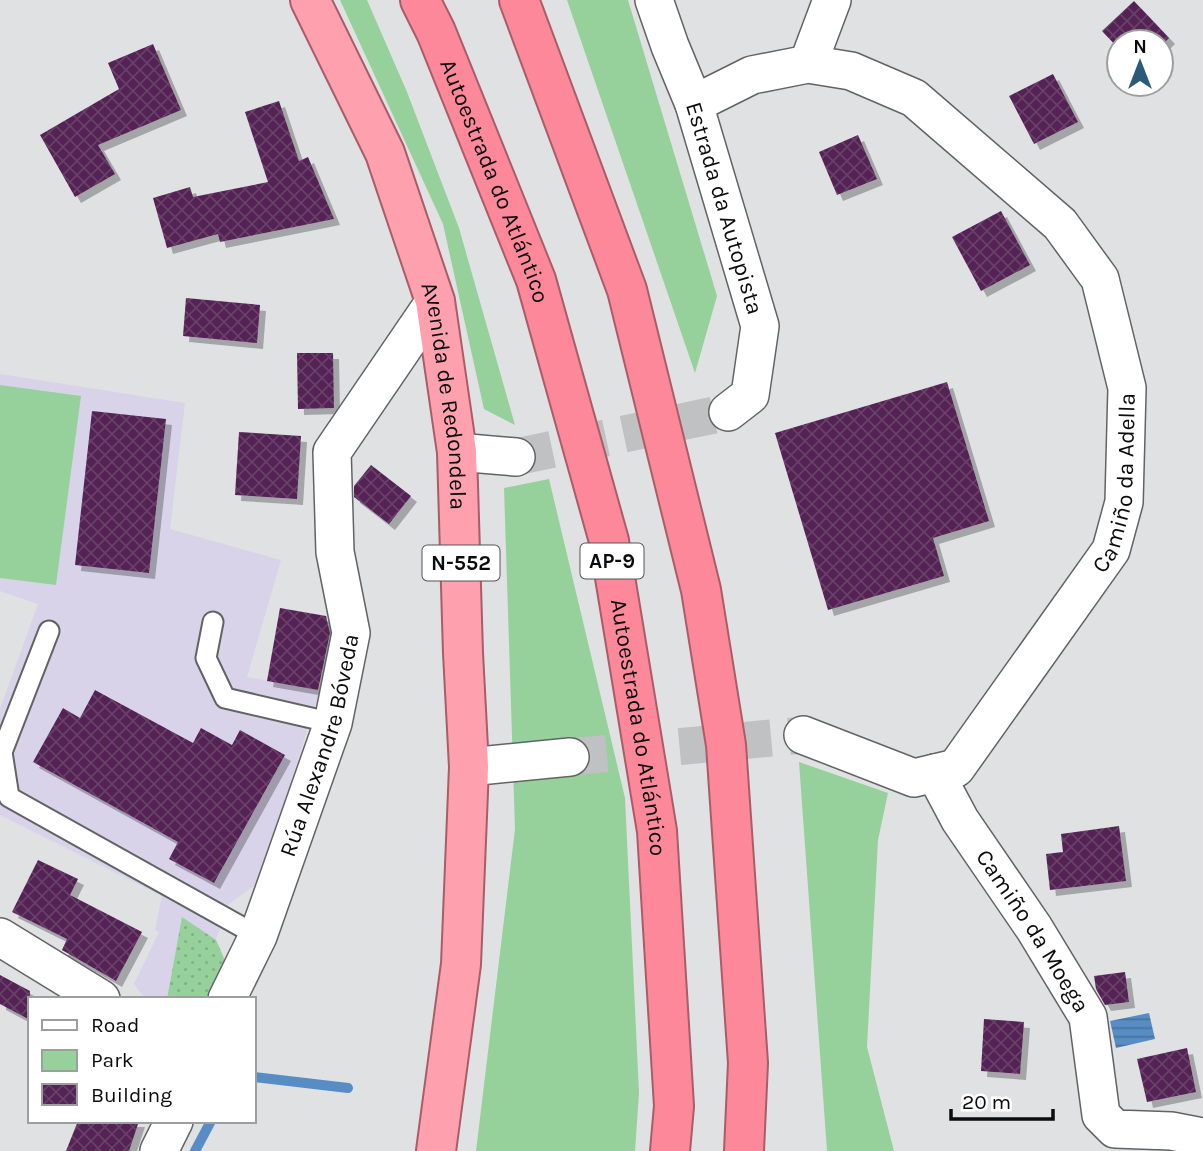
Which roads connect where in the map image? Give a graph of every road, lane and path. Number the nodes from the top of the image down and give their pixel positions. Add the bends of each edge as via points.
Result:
1 (310, 0) edge
2 (420, 0) edge
3 (520, 0) edge
4 (654, 0) edge
5 (832, 0) edge
6 (808, 64) junction
7 (694, 104) junction
8 (435, 301) junction
9 (728, 412) tunnel mouth
10 (457, 452) junction
11 (516, 457) tunnel mouth
12 (213, 622) dead end
13 (49, 631) dead end
14 (333, 723) junction
15 (803, 735) tunnel mouth
16 (570, 757) tunnel mouth
17 (469, 767) junction
18 (935, 773) junction
19 (258, 936) junction
20 (0, 937) edge
21 (98, 997) edge
22 (228, 997) edge
23 (173, 1123) edge
24 (1203, 1137) edge
25 (159, 1151) edge
26 (436, 1151) edge
27 (670, 1151) edge
28 (744, 1151) edge

1 - 8 highway, Avenida de Redondela / N-552 via 385,153
2 - 27 highway, Autoestrada do Atlántico / AP-9 via 536,280 609,541 657,831 674,1106
3 - 28 highway via 627,290 701,590 726,745 748,1063
4 - 7 street, Estrada da Autopista
5 - 6 street
6 - 7 street via 752,75
6 - 18 street, Camiño da Adella via 851,71 914,97 1060,224 1100,279 1127,388 1124,502 1111,550 956,768
7 - 9 street, Estrada da Autopista via 760,326 750,395
8 - 10 highway, Avenida de Redondela / N-552
8 - 14 street, Rúa Alexandre Bóveda via 332,452 335,552 351,633
10 - 11 street
10 - 17 highway, Avenida de Redondela / N-552
12 - 14 lane via 206,658 225,698
13 - 19 lane via 2,752 9,797
14 - 19 street, Rúa Alexandre Bóveda
15 - 18 street, Camiño da Adella via 914,778
16 - 17 street
17 - 26 highway, Avenida de Redondela / N-552 via 461,964
18 - 24 street, Camiño da Moega via 960,820 1088,1017 1101,1115 1115,1129
19 - 22 street, Rúa Alexandre Bóveda
20 - 21 street
23 - 25 street

